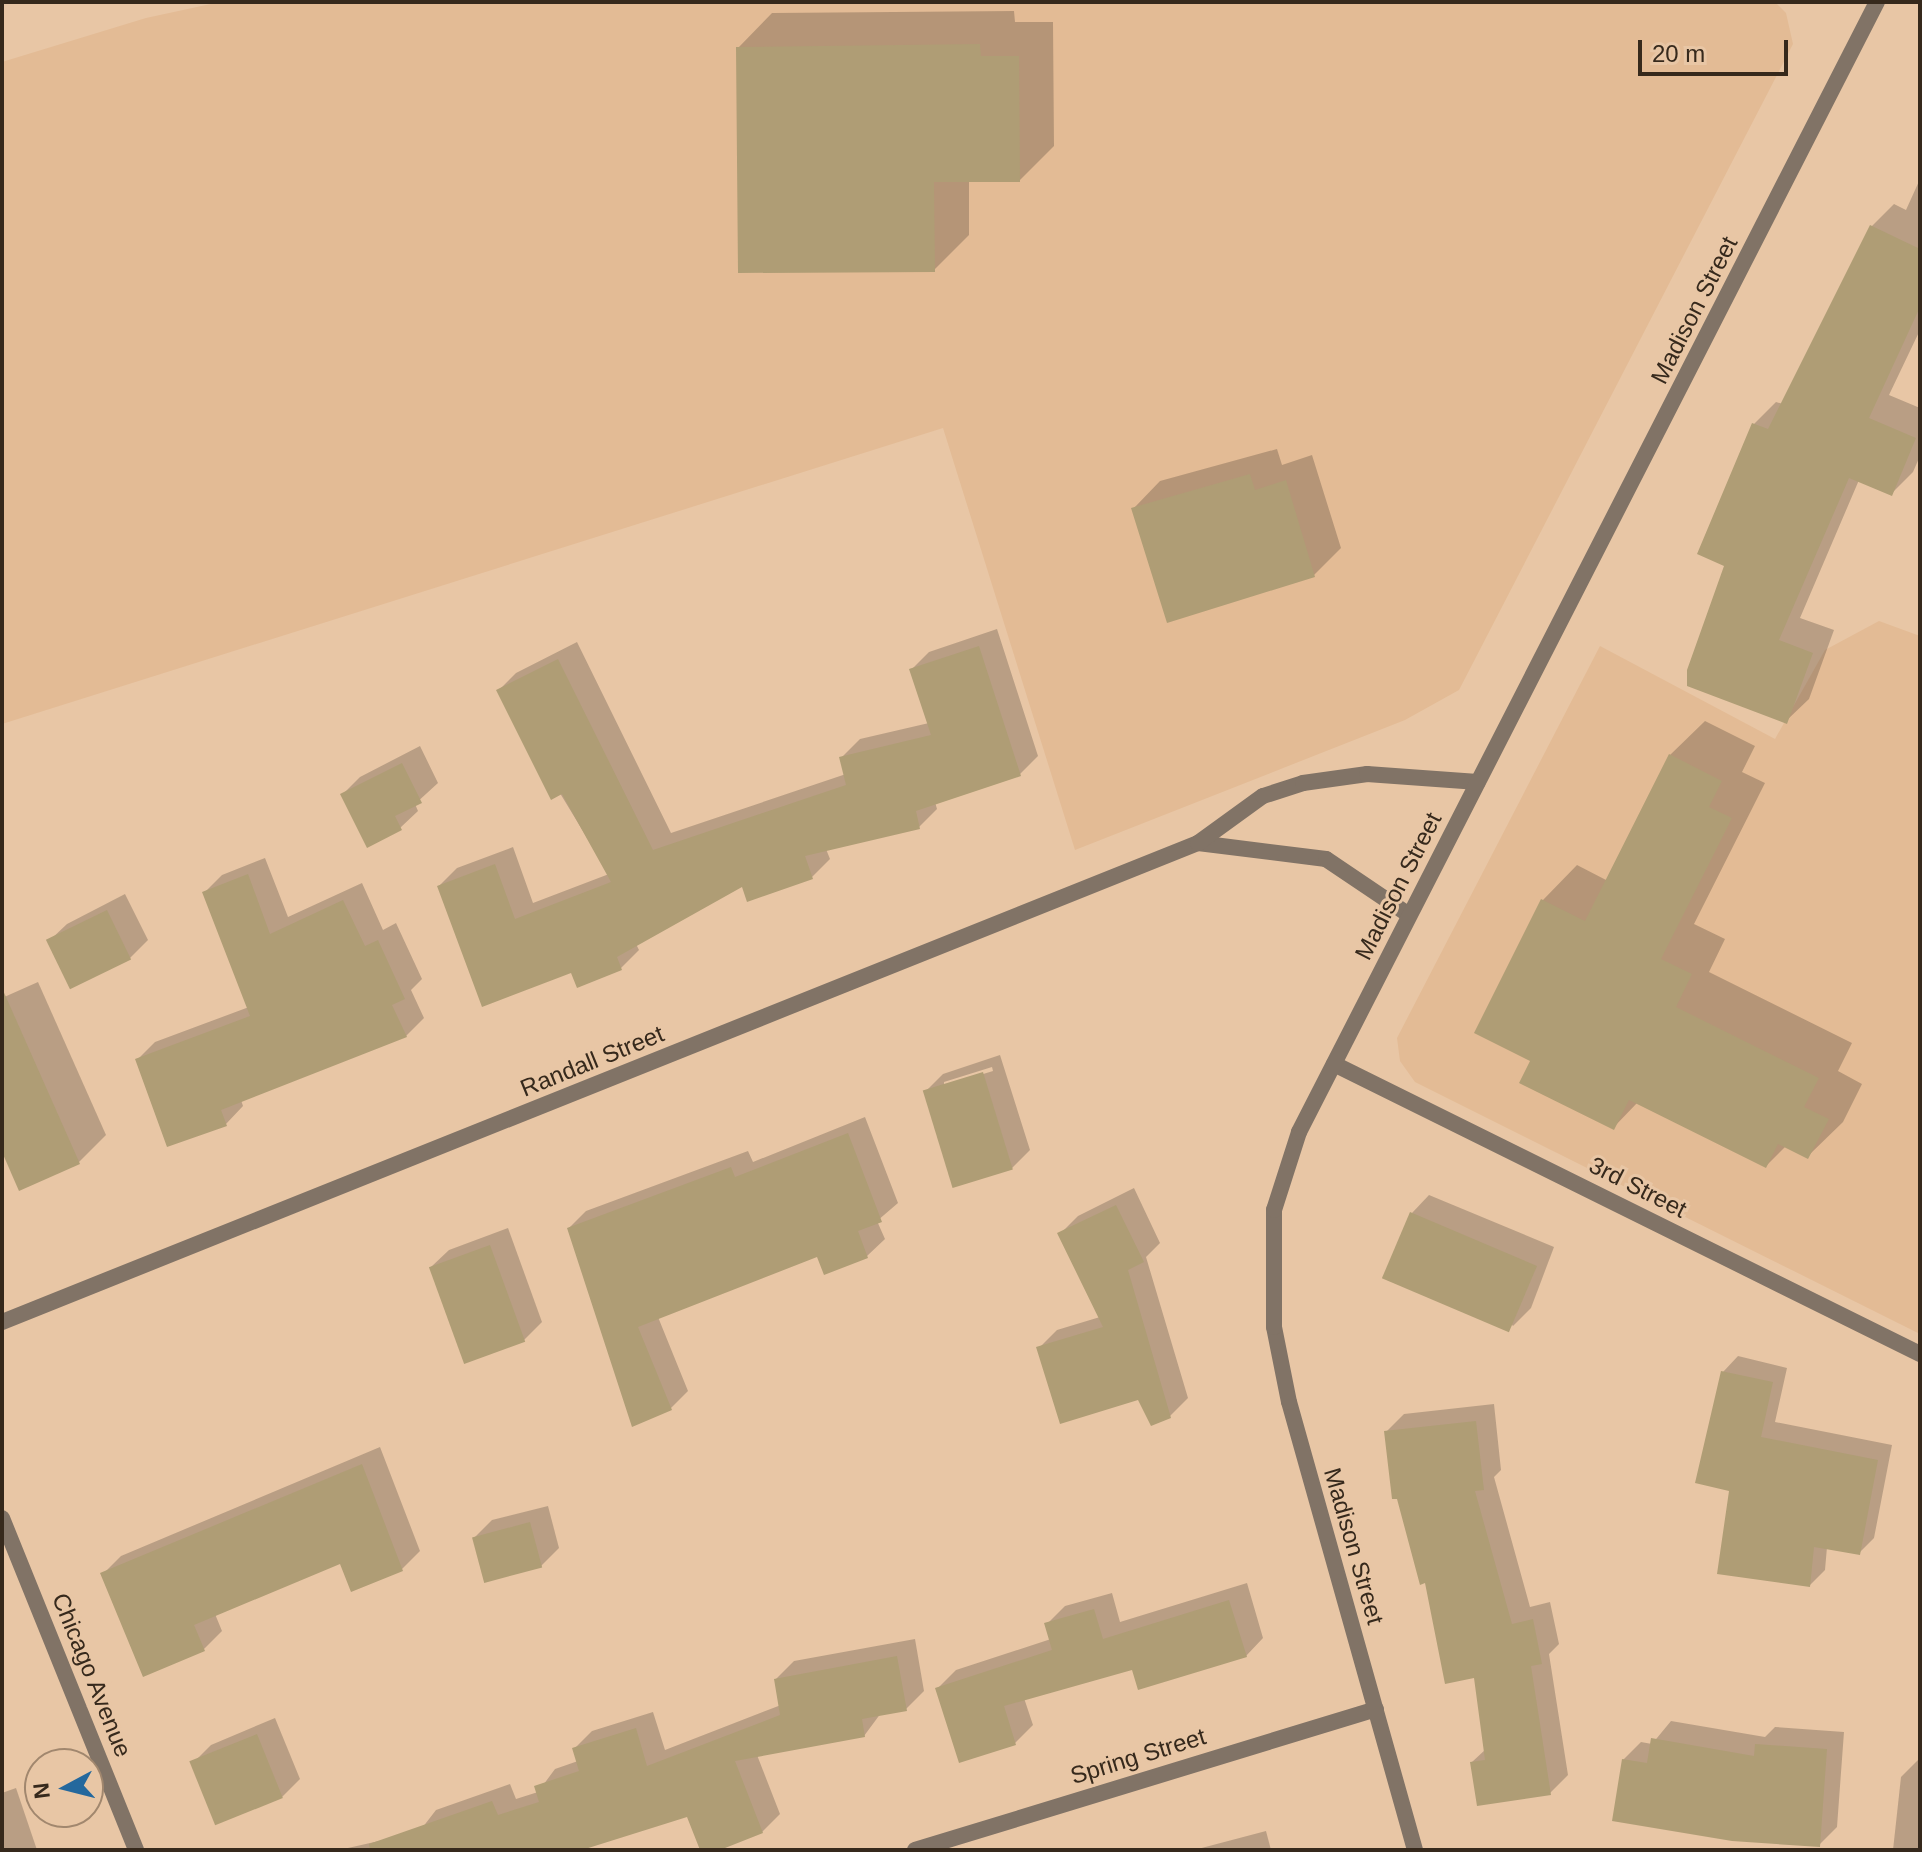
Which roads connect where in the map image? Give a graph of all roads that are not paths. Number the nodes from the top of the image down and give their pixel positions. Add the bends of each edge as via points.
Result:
1 (1877, 2) edge
2 (1478, 782) junction
3 (1198, 843) junction
4 (1409, 915) junction
5 (1334, 1064) junction
6 (2, 1322) edge
7 (1920, 1354) edge
8 (2, 1518) edge
9 (1376, 1709) junction
10 (136, 1850) edge
11 (915, 1850) edge
12 (1415, 1850) edge

1 - 2 street, Madison Street
2 - 3 street, Randall Street via 1367,774 1303,783 1263,796
2 - 4 street, Madison Street
3 - 4 street, Randall Street via 1326,859
3 - 6 street, Randall Street
4 - 5 street, Madison Street
5 - 7 street, 3rd Street
5 - 9 street, Madison Street via 1299,1132 1274,1210 1274,1327 1289,1402
8 - 10 street, Chicago Avenue
9 - 11 street, Spring Street
9 - 12 street, Madison Street

